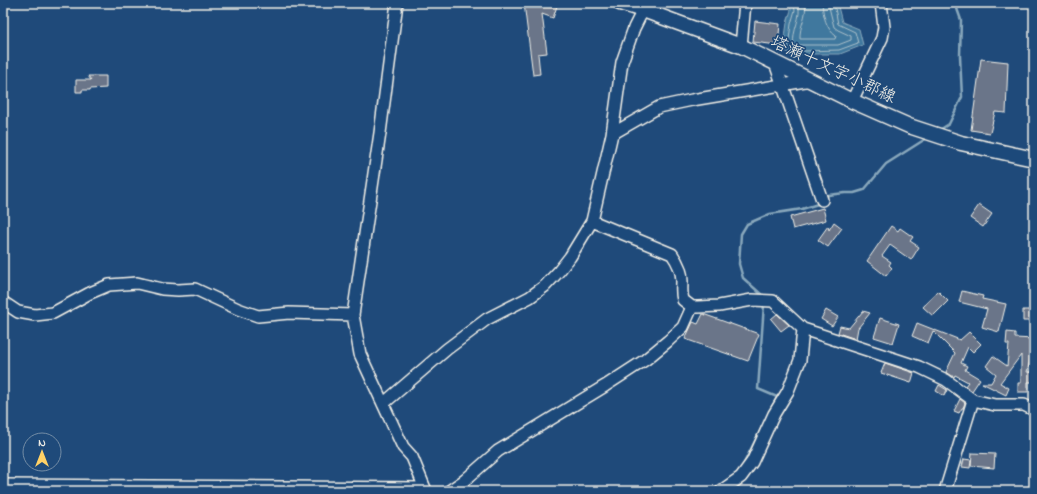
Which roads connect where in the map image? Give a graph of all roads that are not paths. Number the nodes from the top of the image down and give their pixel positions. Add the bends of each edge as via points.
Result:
1 (397, 3) edge
2 (620, 3) edge
3 (746, 3) edge
4 (881, 3) edge
5 (643, 10) junction
6 (741, 46) junction
7 (775, 63) junction
8 (811, 80) junction
9 (783, 85) junction
10 (852, 101) junction
11 (612, 134) junction
12 (1034, 159) edge
13 (822, 200) dead end
14 (592, 221) junction
15 (3, 302) edge
16 (692, 307) junction
17 (353, 315) junction
18 (803, 329) junction
19 (973, 400) junction
20 (383, 404) junction
21 (1034, 410) edge
22 (3, 485) edge
23 (426, 489) edge
24 (448, 491) edge
25 (721, 491) edge
26 (945, 491) edge

1 - 17 street
2 - 5 main road, 塔瀬十文字小郡線
3 - 6 street
4 - 10 street via 884,27 882,38
5 - 6 main road, 塔瀬十文字小郡線
5 - 11 street via 622,62
6 - 7 main road, 塔瀬十文字小郡線
7 - 8 main road, 塔瀬十文字小郡線
7 - 9 street
8 - 9 street
8 - 10 main road, 塔瀬十文字小郡線
9 - 11 street via 659,107
9 - 13 street
10 - 12 main road, 塔瀬十文字小郡線 via 909,126 961,143
11 - 14 street
14 - 16 street via 672,254 677,261 682,279 683,300
14 - 20 street via 570,257 545,286 530,297 487,319
15 - 17 street via 18,312 35,315 53,313 109,285 137,283 162,289 195,289 258,316 289,313
16 - 18 street via 769,300
16 - 24 street via 683,328 645,360 498,451 465,480
17 - 20 street via 360,354
18 - 19 street via 919,367 946,380
18 - 25 street via 800,360 788,391 774,414 752,462 741,477
19 - 21 street via 995,405 1024,405
19 - 26 street
20 - 23 street
22 - 23 street

